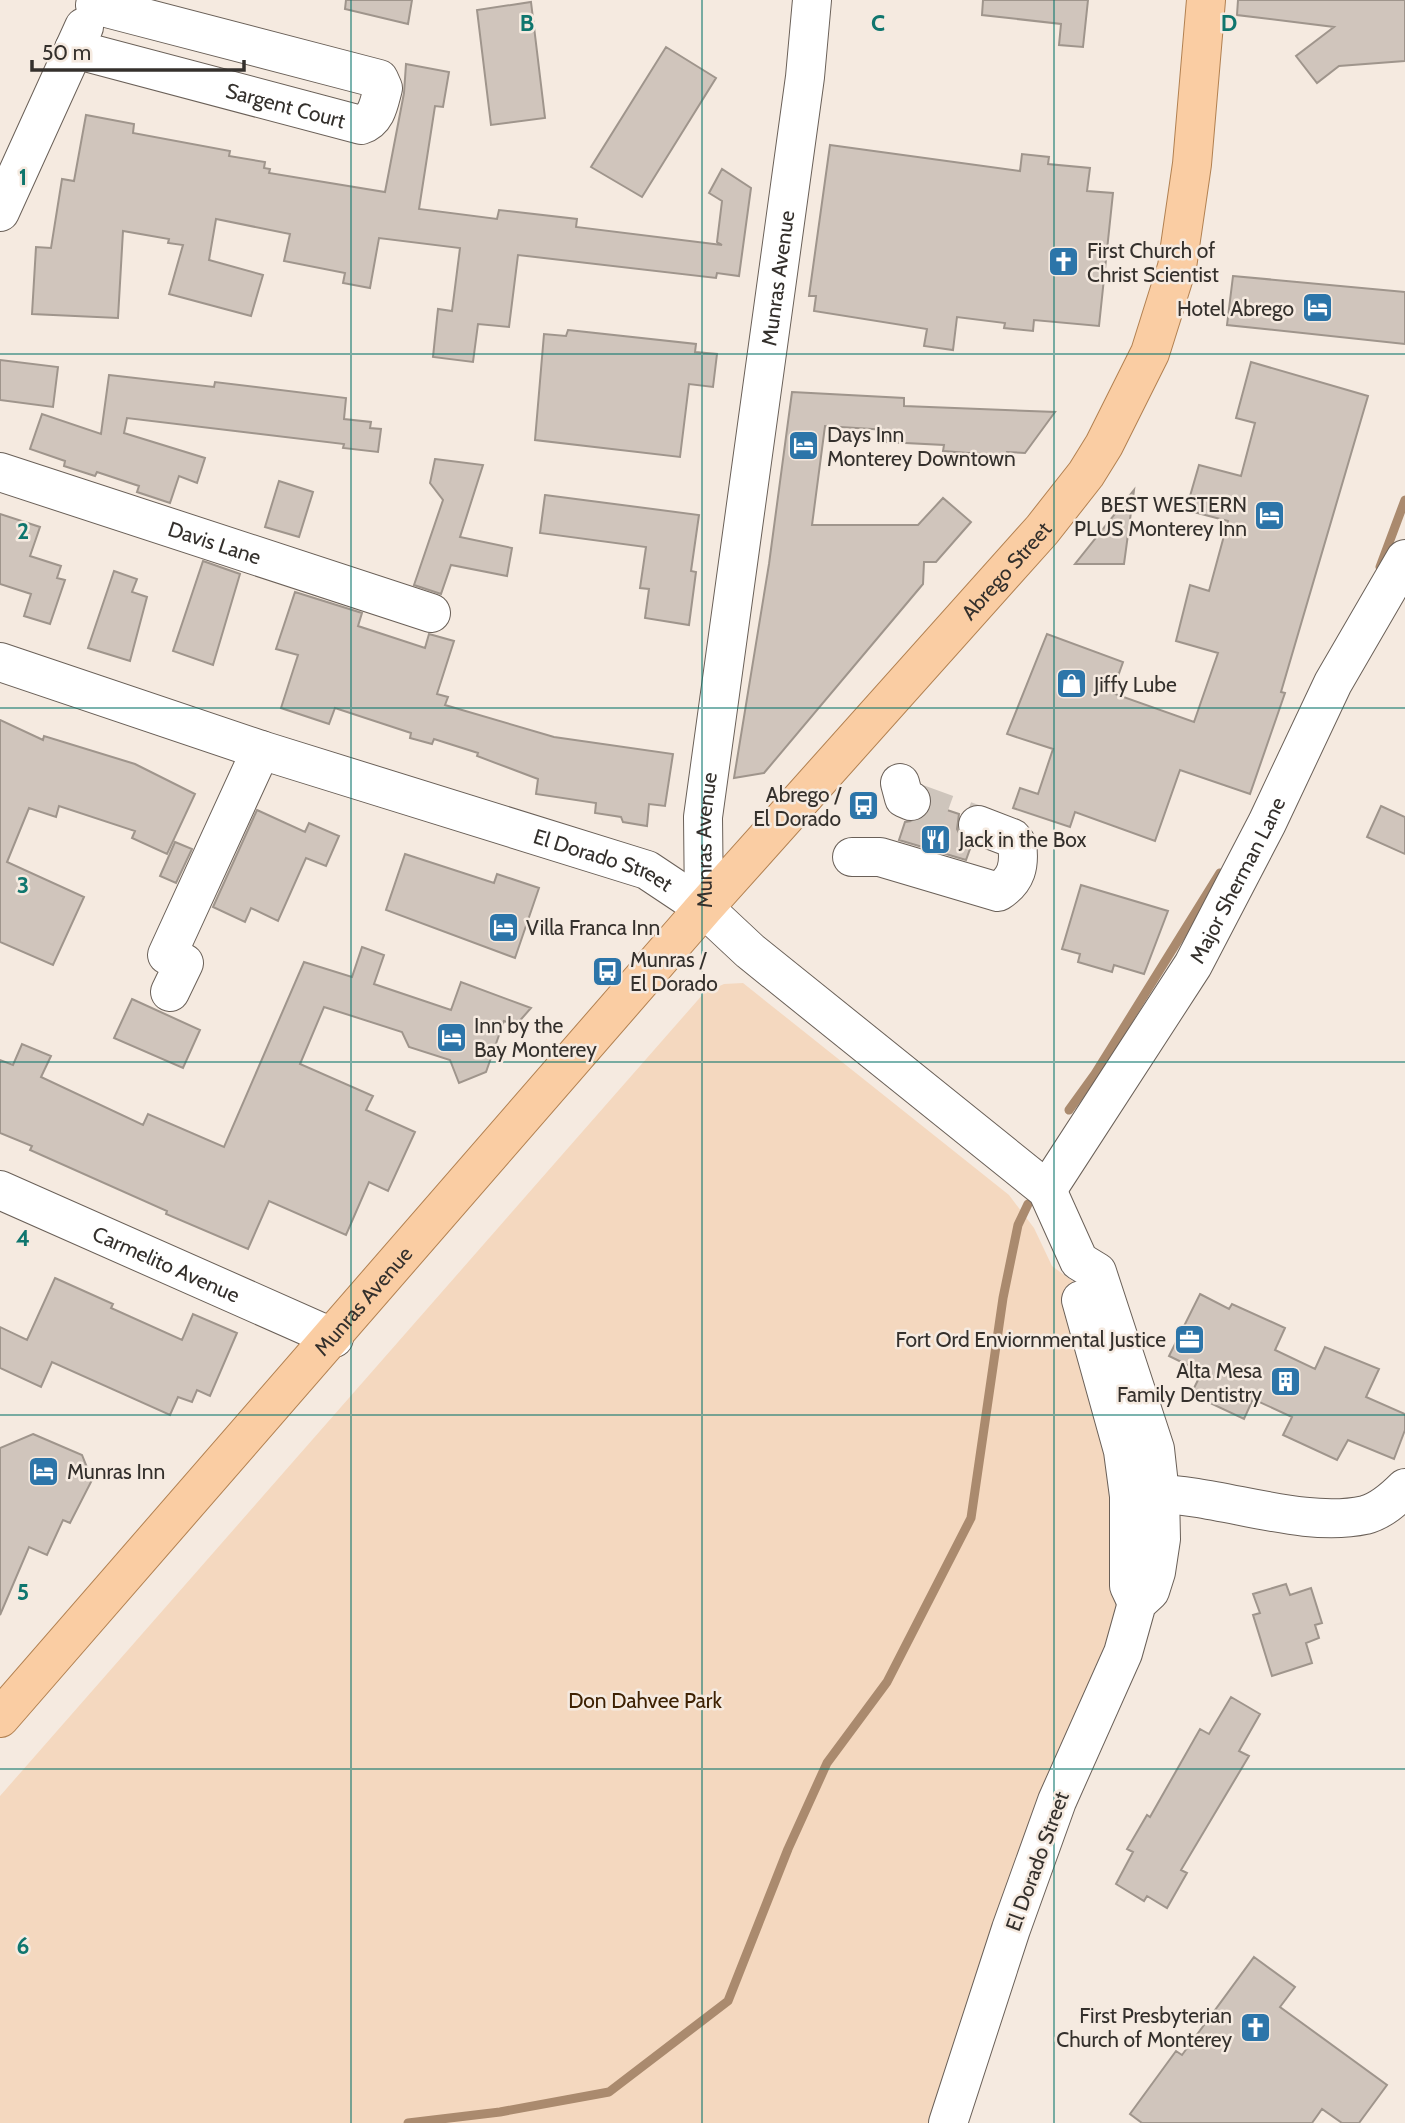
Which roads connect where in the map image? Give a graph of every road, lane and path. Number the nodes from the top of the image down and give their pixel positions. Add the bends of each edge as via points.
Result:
1 (812, 0) edge
2 (1206, 0) edge
3 (96, 2) edge
4 (74, 49) junction
5 (0, 212) edge
6 (0, 472) edge
7 (1405, 558) edge
8 (430, 613) dead end
9 (0, 662) edge
10 (261, 750) junction
11 (978, 825) tunnel mouth
12 (852, 857) dead end
13 (704, 908) junction
14 (170, 992) dead end
15 (1047, 1189) junction
16 (0, 1190) edge
17 (1079, 1261) junction
18 (334, 1338) junction
19 (1112, 1410) junction
20 (1405, 1488) edge
21 (1160, 1494) junction
22 (1137, 1603) junction
23 (0, 1718) edge
24 (948, 2123) edge

1 - 13 street, Munras Avenue via 703,817
2 - 13 main road, Abrego Street via 1192,164 1177,267 1150,353 1104,445 1049,521
3 - 4 street
3 - 4 street, Sargent Court via 379,79 383,88 377,110 369,122 360,125
4 - 5 street
6 - 8 street, Davis Lane
7 - 15 street, Major Sherman Lane via 1333,684 1193,965
9 - 10 street, El Dorado Street
10 - 13 street, El Dorado Street via 646,870
10 - 14 street via 167,955 184,963
11 - 12 street via 1017,844 1016,874 1010,885 998,892 880,858
13 - 15 street, El Dorado Street via 750,951
13 - 18 main road, Munras Avenue
15 - 17 street, El Dorado Street
16 - 18 street, Carmelito Avenue
17 - 19 street, El Dorado Street via 1075,1279
17 - 21 street, El Dorado Street via 1097,1272 1155,1449
18 - 23 main road, Munras Avenue
19 - 21 street via 1131,1427 1142,1487
19 - 22 street, El Dorado Street via 1129,1496 1129,1586
20 - 21 street via 1390,1503 1366,1515 1340,1516
21 - 22 street, El Dorado Street via 1156,1572 1150,1591
22 - 24 street, El Dorado Street via 1124,1653 1057,1801

